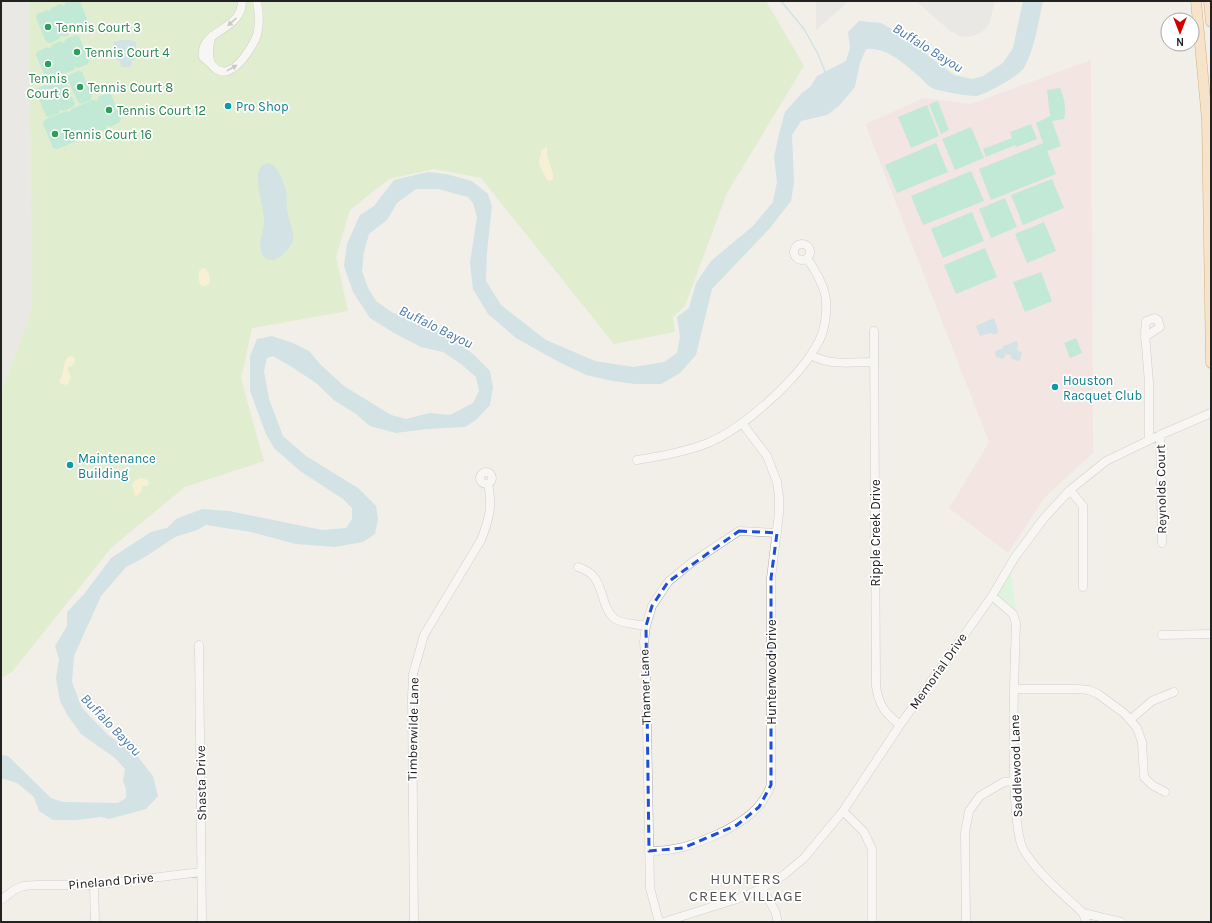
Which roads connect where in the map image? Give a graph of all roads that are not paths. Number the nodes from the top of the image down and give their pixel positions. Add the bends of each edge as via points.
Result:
1 (242, 1) edge
2 (257, 1) edge
3 (1196, 1) edge
4 (1209, 1) edge
5 (1211, 22) edge
6 (1206, 55) edge
7 (1209, 191) edge
8 (807, 258) dead end
9 (1210, 260) edge
10 (874, 331) dead end
11 (1145, 337) dead end
12 (811, 355) junction
13 (873, 362) junction
14 (1211, 363) edge
15 (1211, 413) edge
16 (742, 423) junction
17 (1160, 435) junction
18 (1149, 440) junction
19 (637, 460) dead end
20 (488, 484) dead end
21 (1070, 490) junction
22 (777, 533) junction
23 (1162, 543) dead end
24 (578, 567) dead end
25 (1084, 587) dead end
26 (992, 596) junction
27 (646, 626) junction
28 (1211, 634) edge
29 (1162, 635) dead end
30 (199, 645) dead end
31 (1014, 689) junction
32 (1174, 692) dead end
33 (1131, 719) junction
34 (900, 725) junction
35 (1014, 781) junction
36 (1165, 792) dead end
37 (843, 811) junction
38 (649, 851) junction
39 (201, 872) junction
40 (94, 885) junction
41 (762, 888) junction
42 (1, 900) edge
43 (1083, 914) junction
44 (95, 922) edge
45 (202, 922) edge
46 (414, 922) edge
47 (659, 922) edge
48 (664, 922) edge
49 (778, 922) edge
50 (872, 922) edge
51 (966, 922) edge
52 (1086, 922) edge
53 (1121, 922) edge

1 -> 2 street via 242,9 236,19 212,36 209,42 209,58 216,70 233,69 253,45 259,19
3 - 6 main road
4 - 5 main road
6 - 7 main road
7 - 9 main road
8 - 12 street via 822,283 826,300 820,340
9 - 14 main road
10 - 13 street, Ripple Creek Drive
11 - 18 street via 1149,383
12 - 13 street via 829,362
12 - 16 street via 780,391
13 - 34 street, Ripple Creek Drive via 876,686 878,700 883,709
15 - 17 street, Memorial Drive
16 - 19 street via 708,442 673,454
16 - 22 street, Hunterwood Drive via 767,456 774,470 779,496
17 - 18 street, Memorial Drive
17 - 23 street, Reynolds Court
18 - 21 street, Memorial Drive via 1106,461
20 - 46 street, Timberwilde Lane via 491,496 490,512 481,540 424,635 413,674
21 - 25 street via 1083,506
21 - 26 street, Memorial Drive via 1044,516
22 - 27 street, Thamer Lane via 739,531 691,563 674,576 661,591 652,606
22 - 38 street, Hunterwood Drive via 771,578 772,785 759,807 737,824 683,848
24 - 27 street via 594,577 609,611 616,619
26 - 31 street, Saddlewood Lane via 1014,614
26 - 34 street, Memorial Drive
27 - 38 street, Thamer Lane via 644,642
28 - 29 street
30 - 39 street, Shasta Drive
31 - 33 street via 1090,690
31 - 35 street, Saddlewood Lane
32 - 33 street via 1152,701
33 - 36 street via 1142,742 1144,777
34 - 37 street, Memorial Drive
35 - 43 street, Saddlewood Lane via 1016,821 1022,847 1038,870
35 - 51 street via 1004,782 980,796 969,812 964,833
37 - 41 street, Memorial Drive via 804,858
37 - 50 street via 864,832 872,849
38 - 47 street, Thamer Lane via 650,888
39 - 40 street, Pineland Drive
39 - 45 street, Shasta Drive
40 - 42 street, Pineland Drive via 23,886
40 - 44 street
41 - 48 street, Memorial Drive via 740,898
41 - 49 street
43 - 52 street, Saddlewood Lane
43 - 53 street

